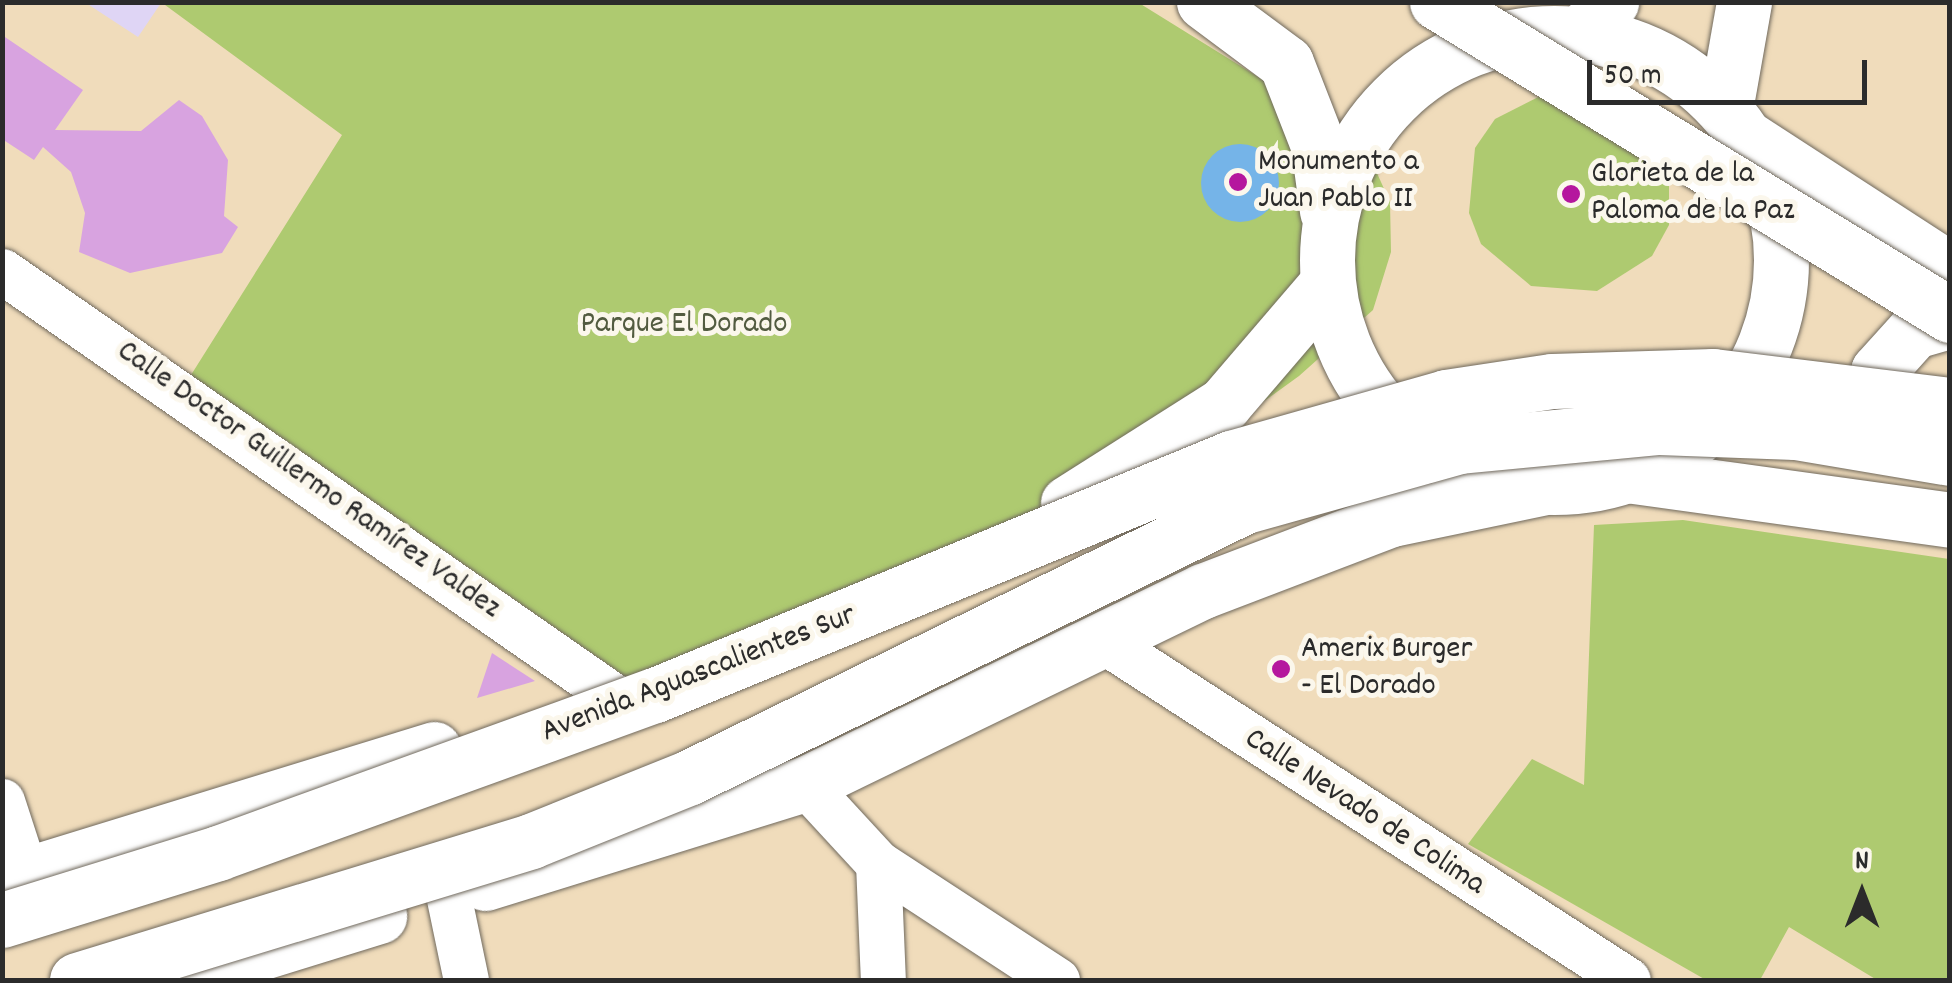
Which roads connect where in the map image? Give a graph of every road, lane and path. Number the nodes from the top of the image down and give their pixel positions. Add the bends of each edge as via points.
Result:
1 (1204, 2) edge
2 (1437, 2) edge
3 (1494, 2) edge
4 (1744, 2) edge
5 (1578, 23) edge
6 (1736, 124) junction
7 (1328, 221) junction
8 (1950, 270) edge
9 (2, 271) edge
10 (1326, 285) junction
11 (1950, 318) edge
12 (1950, 405) edge
13 (1950, 458) edge
14 (1626, 475) junction
15 (1546, 487) junction
16 (1938, 516) edge
17 (1102, 640) junction
18 (612, 695) junction
19 (806, 784) junction
20 (2, 801) edge
21 (878, 863) junction
22 (10, 892) edge
23 (448, 894) junction
24 (77, 980) edge
25 (172, 980) edge
26 (466, 980) edge
27 (883, 980) edge
28 (1057, 980) edge
29 (1628, 980) edge

1 - 7 main road via 1286,63 1318,145
2 - 11 main road, bridge
3 - 5 main road
4 - 6 main road
5 - 6 main road via 1660,58
5 - 7 main road via 1482,44 1426,71 1380,111 1347,163
6 - 8 main road
6 - 14 main road via 1781,234 1769,336 1714,422
7 - 10 main road
9 - 18 street, Calle Doctor Guillermo Ramírez Valdez
10 - 15 main road via 1342,348 1388,414 1424,446 1482,475
10 - 18 main road, Avenida Aguascalientes Sur via 1224,404 1118,479
11 - 16 main road via 1896,345 1871,401 1886,473
12 - 22 main road, Avenida Aguascalientes Sur, bridge via 1713,376 1552,381 1446,397 1231,458 655,696 218,853
13 - 24 main road, bridge via 1794,432 1659,427 1442,451 1245,506 690,777 531,841
14 - 15 main road
14 - 16 main road
15 - 17 main road via 1392,518
17 - 19 main road
17 - 29 street, Calle Nevado de Colima
18 - 22 main road, Avenida Aguascalientes Sur
19 - 21 street
19 - 23 main road
20 - 22 street
21 - 27 street
21 - 28 street
23 - 25 main road
23 - 26 street

